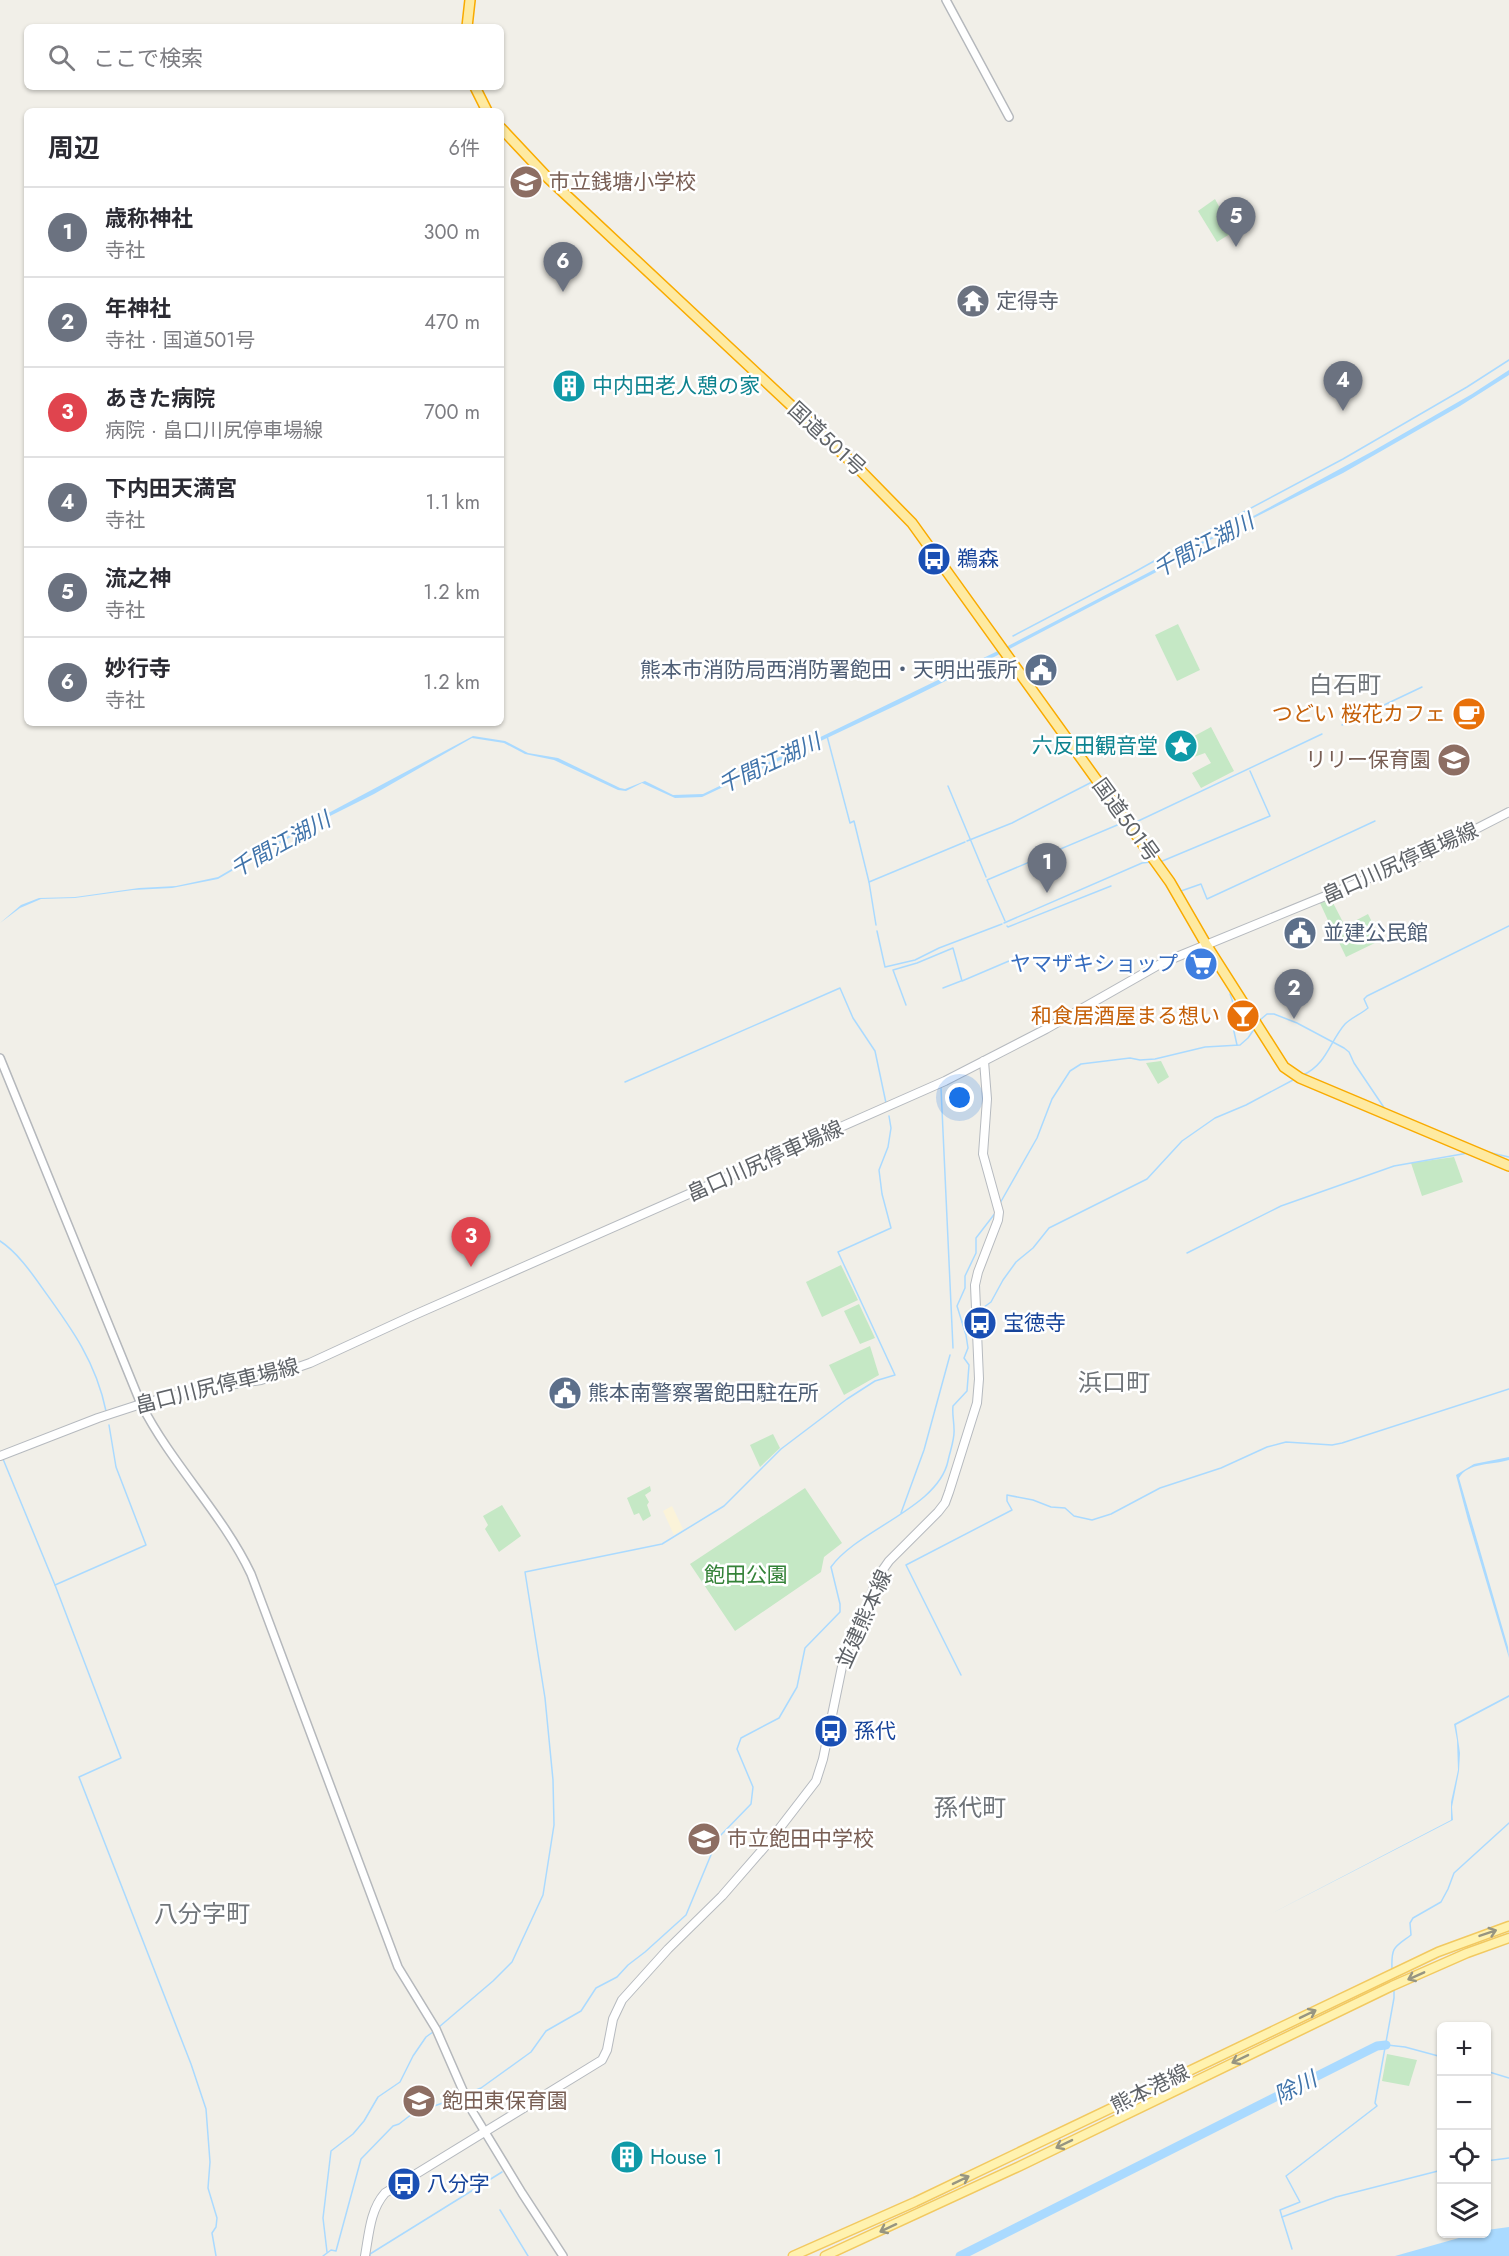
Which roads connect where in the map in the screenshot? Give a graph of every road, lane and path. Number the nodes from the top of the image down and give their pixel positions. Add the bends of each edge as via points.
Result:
1 (470, 0) edge
2 (946, 0) edge
3 (467, 24) edge
4 (476, 90) edge
5 (486, 108) edge
6 (1009, 117) dead end
7 (504, 131) edge
8 (1509, 812) edge
9 (1207, 946) junction
10 (0, 1058) edge
11 (984, 1062) junction
12 (1509, 1166) edge
13 (141, 1404) junction
14 (0, 1456) edge
15 (1509, 1926) edge
16 (1509, 1938) edge
17 (1436, 1953) junction
18 (1441, 1965) junction
19 (1274, 2030) junction
20 (1279, 2040) junction
21 (1163, 2083) junction
22 (1168, 2094) junction
23 (484, 2132) junction
24 (1014, 2154) junction
25 (1020, 2166) junction
26 (860, 2228) junction
27 (867, 2238) junction
28 (365, 2256) edge
29 (563, 2256) edge
30 (793, 2256) edge
31 (825, 2256) edge

1 - 3 highway
2 - 6 street
4 - 5 highway
7 - 9 highway, 国道501号 via 548,178 912,523 1164,873
8 - 9 main road, 畠口川尻停車場線 via 1426,854
9 - 11 main road, 畠口川尻停車場線 via 1147,971
9 - 12 highway, 国道501号 via 1274,1054 1289,1071
10 - 13 street
11 - 13 main road, 畠口川尻停車場線 via 310,1364 261,1380
11 - 23 main road, 並建熊本線 via 987,1099 983,1154 999,1212 975,1285 977,1403 945,1503 877,1578 844,1657 816,1781 722,1896 622,2000 602,2060
13 - 14 main road, 畠口川尻停車場線
13 - 23 street via 157,1434 234,1541 251,1574 394,1956 432,2023 462,2093
17 -> 15 main road, 熊本港線
16 - 18 main road, 熊本港線
17 - 18 main road
19 -> 17 main road, 熊本港線
18 -> 20 main road, 熊本港線
19 - 20 main road
19 - 21 main road, 熊本港線
20 -> 22 main road, 熊本港線
21 - 22 main road
21 - 24 main road, 熊本港線
22 -> 25 main road, 熊本港線
23 - 28 main road, 並建熊本線 via 385,2193 372,2218
23 - 29 street
24 - 25 main road
26 -> 24 main road, 熊本港線
25 -> 27 main road, 熊本港線
26 - 27 street
26 - 30 main road, 熊本港線
27 - 31 main road, 熊本港線

